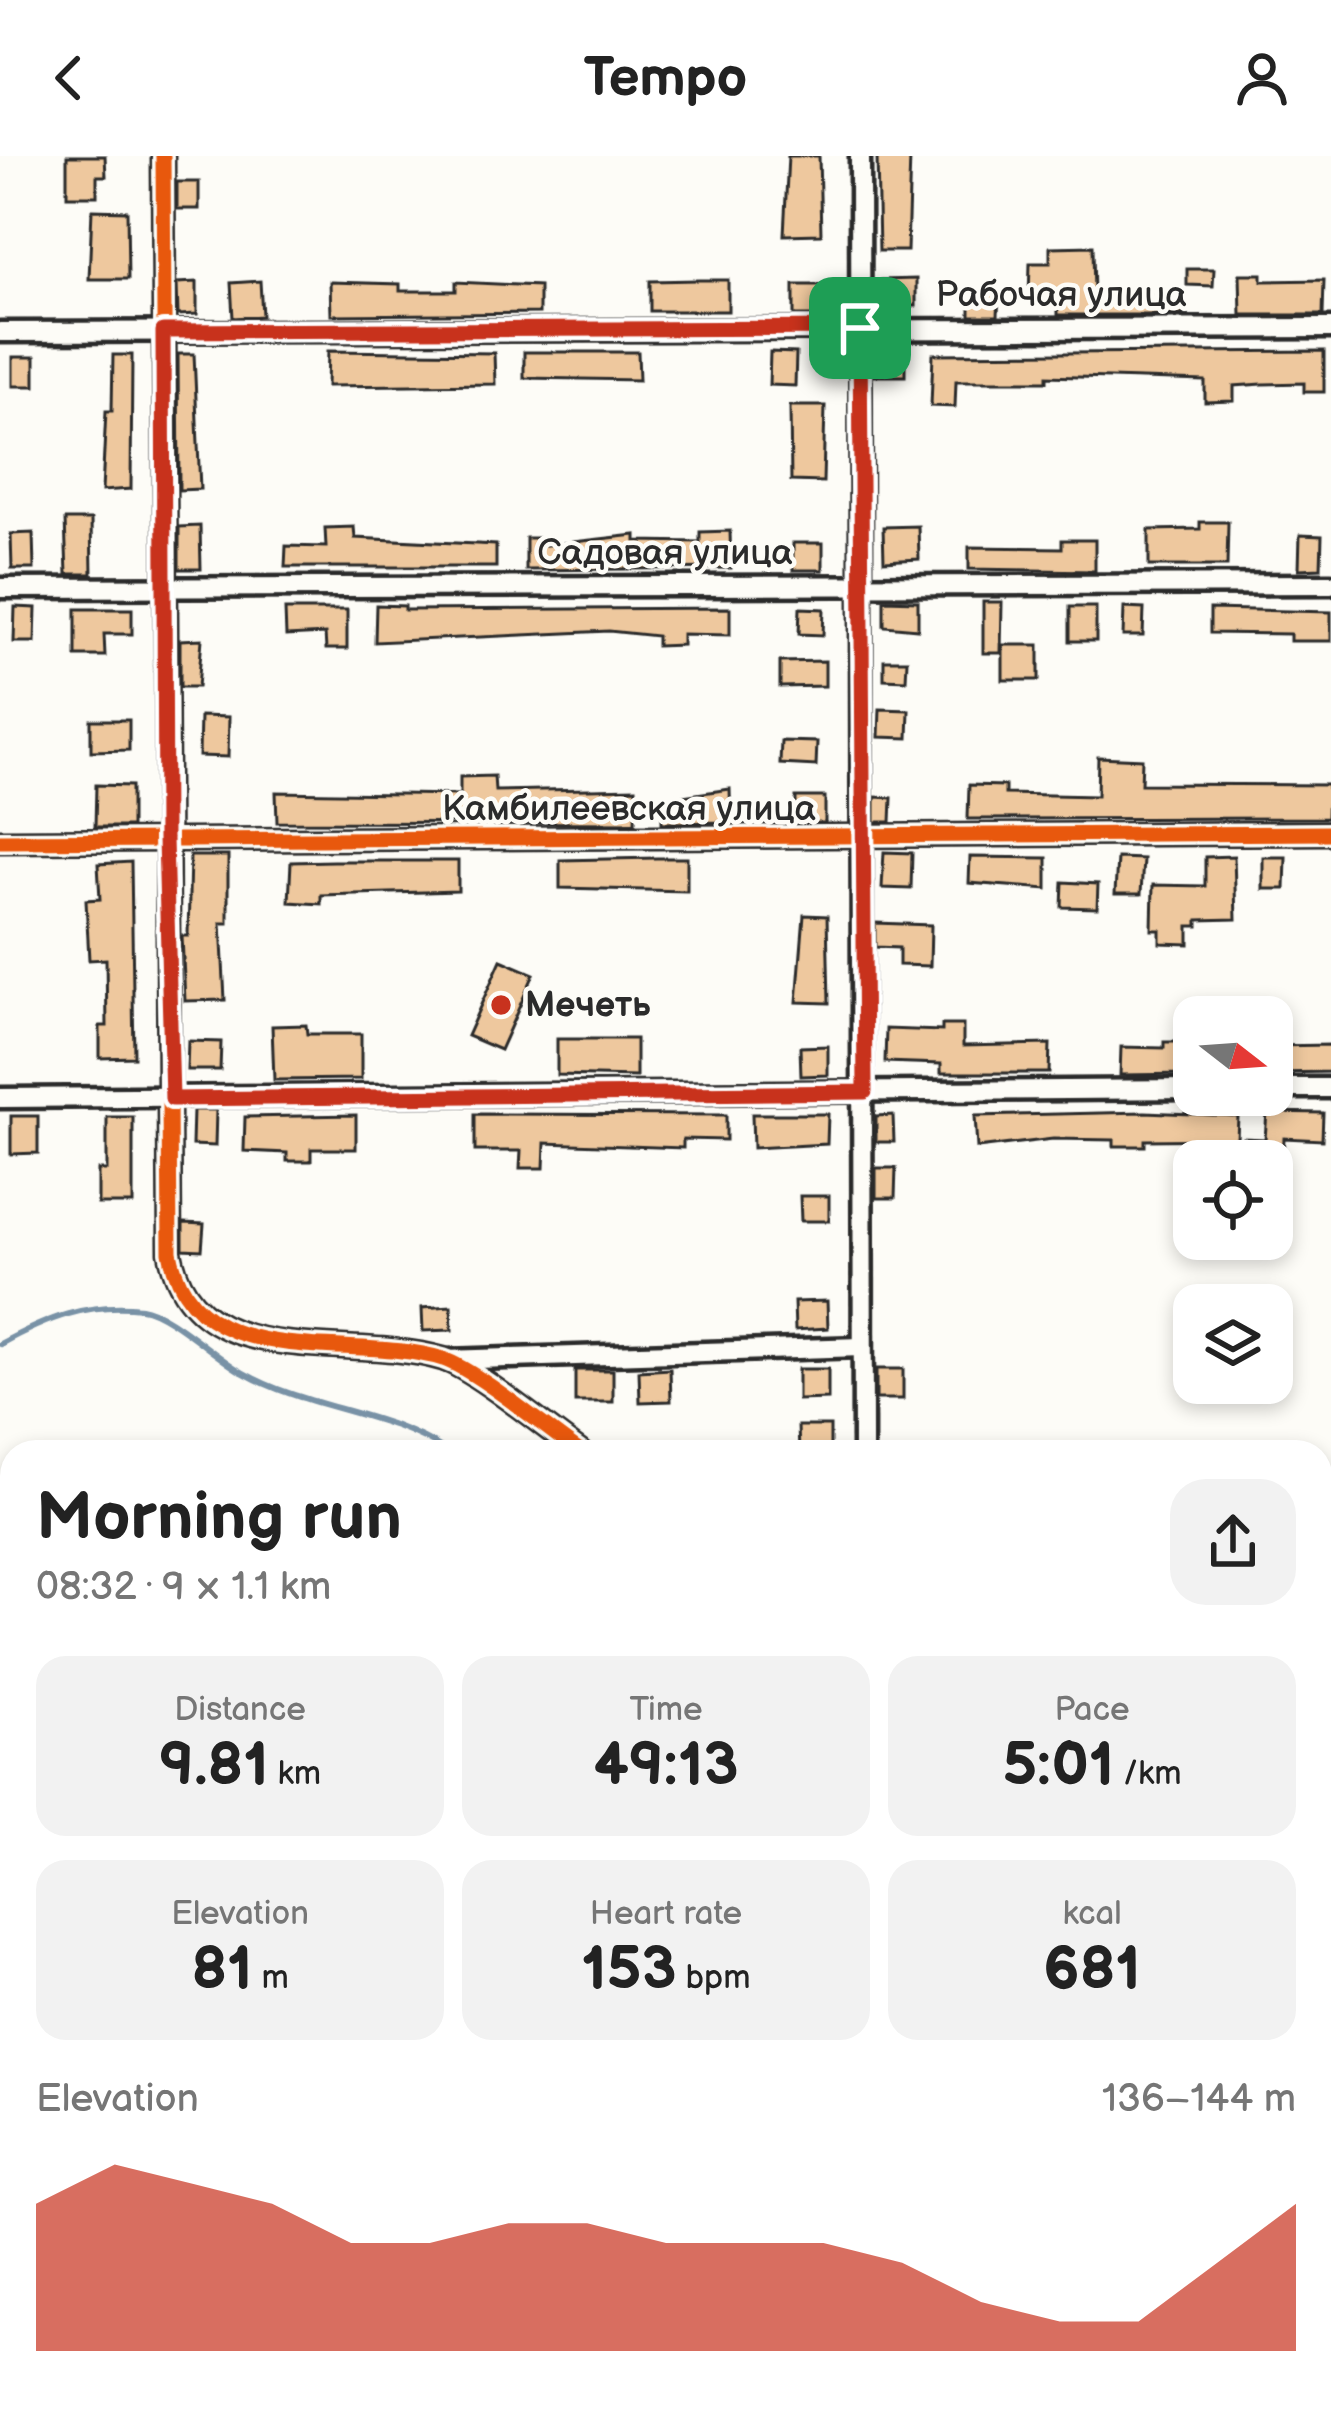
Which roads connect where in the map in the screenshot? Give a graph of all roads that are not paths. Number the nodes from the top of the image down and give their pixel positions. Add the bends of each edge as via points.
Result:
1 (164, 156) edge
2 (860, 156) edge
3 (860, 328) junction
4 (1331, 328) edge
5 (163, 331) junction
6 (0, 332) edge
7 (1331, 584) edge
8 (862, 586) junction
9 (168, 587) junction
10 (0, 588) edge
11 (1331, 833) edge
12 (863, 838) junction
13 (165, 839) junction
14 (0, 841) edge
15 (1293, 1088) edge
16 (1331, 1088) edge
17 (1173, 1089) edge
18 (865, 1092) junction
19 (0, 1098) edge
20 (172, 1099) junction
21 (862, 1347) junction
22 (446, 1360) junction
23 (563, 1440) edge
24 (863, 1440) edge

1 - 5 street
2 - 3 street
3 - 4 street, Рабочая улица
3 - 5 street, Рабочая улица
3 - 8 street
5 - 6 street, Рабочая улица
5 - 9 street
7 - 8 street, Садовая улица
8 - 9 street, Садовая улица
8 - 12 street
9 - 10 street, Садовая улица
9 - 13 street
11 - 12 street, Камбилеевская улица
12 - 13 street, Камбилеевская улица
12 - 18 street
13 - 14 street, Камбилеевская улица
13 - 20 street
15 - 16 street
17 - 18 street
18 - 20 street
18 - 21 street
19 - 20 street
20 - 22 street via 170,1252 186,1302 211,1324 253,1336
21 - 22 street
21 - 24 street
22 - 23 street

